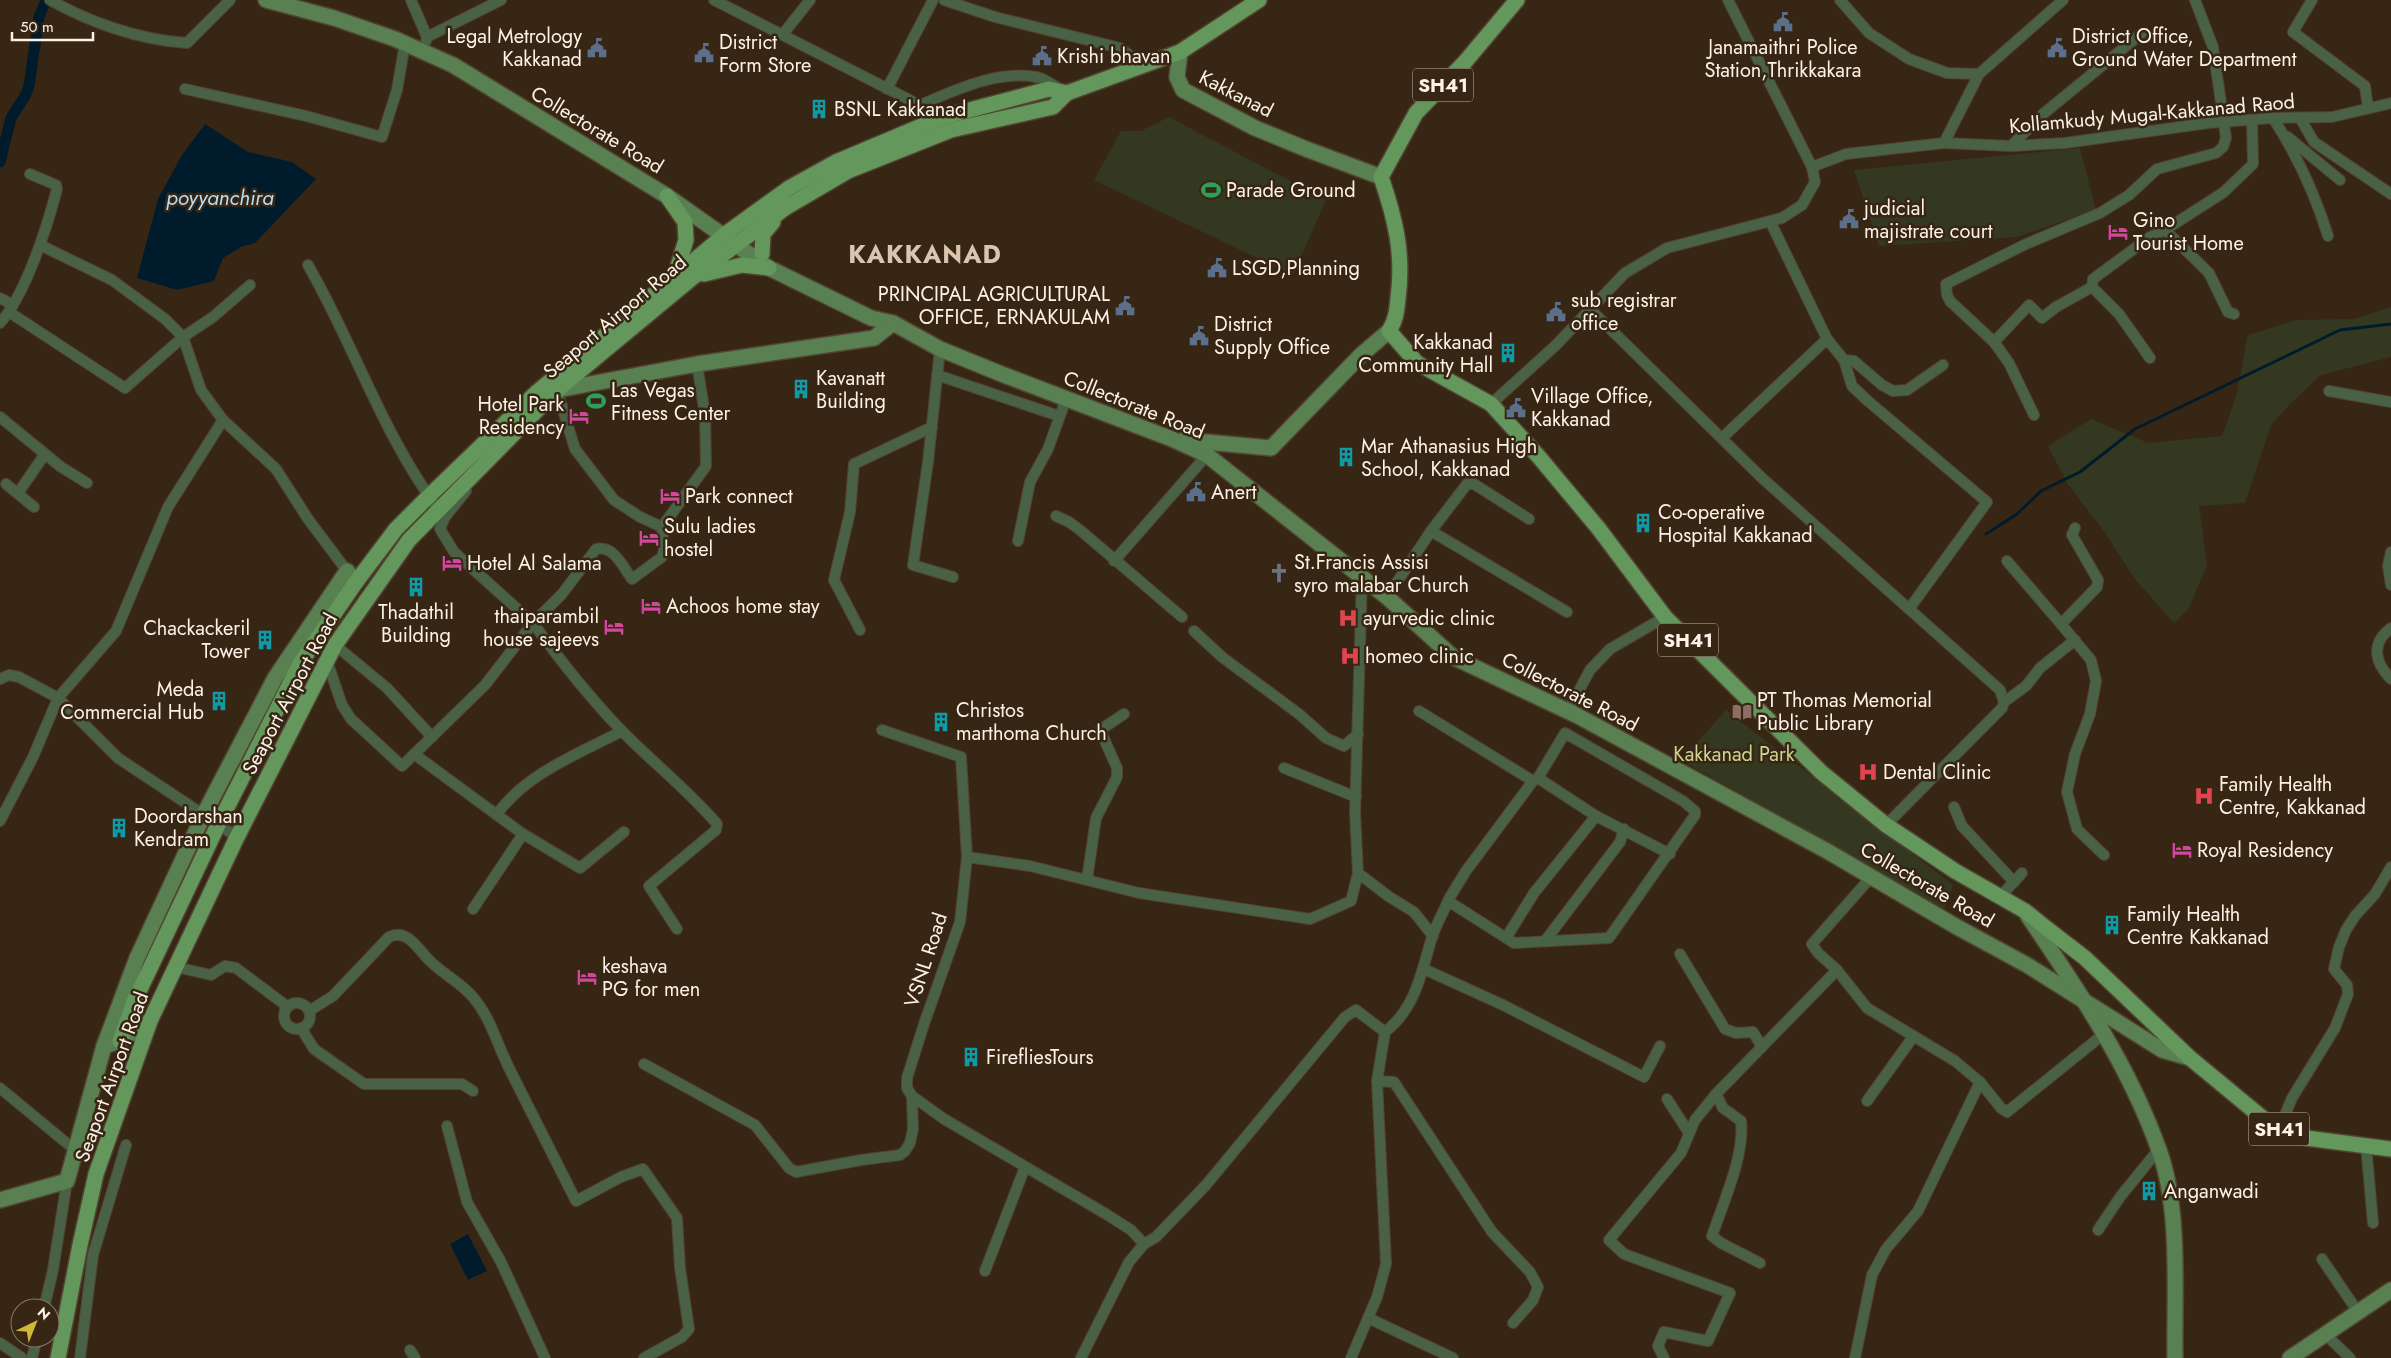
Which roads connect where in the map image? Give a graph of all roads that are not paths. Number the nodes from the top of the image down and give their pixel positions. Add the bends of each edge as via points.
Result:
1 (50, 0) edge
2 (230, 0) edge
3 (266, 0) edge
4 (410, 0) edge
5 (501, 0) edge
6 (714, 0) edge
7 (810, 0) edge
8 (934, 0) edge
9 (944, 0) edge
10 (1259, 0) edge
11 (1517, 0) edge
12 (1728, 0) edge
13 (1840, 0) edge
14 (2063, 0) edge
15 (2195, 0) edge
16 (2312, 0) edge
17 (958, 2) edge
18 (2142, 33) dead end
19 (783, 34) junction
20 (405, 43) junction
21 (1180, 52) junction
22 (1143, 65) junction
23 (1979, 74) junction
24 (185, 89) dead end
25 (887, 89) junction
26 (1067, 93) junction
27 (2391, 103) edge
28 (920, 105) junction
29 (2368, 108) junction
30 (943, 117) junction
31 (2273, 118) junction
32 (2300, 118) junction
33 (2252, 120) junction
34 (2224, 122) junction
35 (2283, 134) junction
36 (1944, 143) junction
37 (2011, 146) junction
38 (1812, 167) junction
39 (30, 174) dead end
40 (1381, 177) junction
41 (2340, 180) dead end
42 (2391, 194) edge
43 (667, 196) junction
44 (785, 208) junction
45 (1770, 221) junction
46 (2165, 230) junction
47 (2328, 236) dead end
48 (733, 238) junction
49 (40, 245) junction
50 (762, 254) junction
51 (308, 265) dead end
52 (769, 268) junction
53 (675, 276) junction
54 (692, 278) junction
55 (250, 285) dead end
56 (2092, 287) junction
57 (0, 298) edge
58 (11, 308) junction
59 (1590, 310) junction
60 (2234, 314) dead end
61 (0, 324) edge
62 (889, 324) junction
63 (1389, 331) junction
64 (183, 337) junction
65 (1827, 339) junction
66 (1994, 342) junction
67 (940, 350) junction
68 (2150, 358) dead end
69 (1844, 360) junction
70 (697, 364) junction
71 (1943, 365) dead end
72 (938, 375) junction
73 (557, 390) junction
74 (2329, 391) dead end
75 (1066, 399) junction
76 (2391, 402) edge
77 (1491, 404) junction
78 (2034, 415) dead end
79 (1059, 416) junction
80 (0, 417) edge
81 (223, 420) junction
82 (932, 427) junction
83 (0, 429) edge
84 (1722, 438) junction
85 (1172, 439) junction
86 (45, 454) junction
87 (1208, 455) junction
88 (474, 474) junction
89 (87, 483) dead end
90 (6, 484) dead end
91 (18, 494) junction
92 (428, 497) junction
93 (34, 507) dead end
94 (438, 509) junction
95 (1056, 516) dead end
96 (1529, 519) dead end
97 (662, 527) junction
98 (2075, 528) dead end
99 (1431, 531) junction
100 (1018, 541) dead end
101 (2391, 552) edge
102 (1114, 561) junction
103 (2007, 562) dead end
104 (351, 576) junction
105 (953, 577) dead end
106 (1362, 578) junction
107 (2391, 586) edge
108 (1387, 597) junction
109 (1909, 610) junction
110 (1567, 612) dead end
111 (1182, 617) dead end
112 (1664, 617) junction
113 (533, 623) junction
114 (2061, 624) junction
115 (2391, 628) edge
116 (860, 630) dead end
117 (1194, 632) dead end
118 (2075, 640) junction
119 (335, 645) junction
120 (327, 661) junction
121 (0, 679) edge
122 (2391, 679) edge
123 (58, 698) junction
124 (2004, 702) junction
125 (1419, 711) dead end
126 (1568, 711) junction
127 (1124, 714) dead end
128 (882, 730) dead end
129 (622, 731) junction
130 (1358, 734) junction
131 (432, 737) junction
132 (414, 754) junction
133 (1284, 768) dead end
134 (1536, 780) junction
135 (1356, 797) junction
136 (1954, 807) dead end
137 (497, 814) junction
138 (203, 816) junction
139 (1596, 816) junction
140 (0, 822) edge
141 (218, 825) junction
142 (1886, 825) junction
143 (1624, 829) junction
144 (624, 832) dead end
145 (523, 834) junction
146 (237, 837) junction
147 (1670, 854) junction
148 (2104, 855) dead end
149 (967, 858) junction
150 (2391, 867) edge
151 (1358, 873) junction
152 (2022, 873) dead end
153 (1872, 876) junction
154 (1087, 880) junction
155 (2014, 882) junction
156 (2000, 897) junction
157 (1448, 901) junction
158 (473, 909) dead end
159 (2025, 912) junction
160 (677, 929) dead end
161 (1432, 936) junction
162 (1506, 938) junction
163 (1546, 941) junction
164 (1680, 954) dead end
165 (176, 967) junction
166 (1424, 969) junction
167 (1837, 970) junction
168 (2087, 1004) junction
169 (288, 1006) junction
170 (309, 1011) junction
171 (150, 1021) junction
172 (301, 1028) junction
173 (1385, 1032) junction
174 (2105, 1033) junction
175 (1913, 1037) junction
176 (120, 1041) junction
177 (104, 1046) junction
178 (1660, 1046) dead end
179 (1762, 1047) junction
180 (2190, 1058) junction
181 (644, 1064) dead end
182 (1377, 1081) junction
183 (1980, 1082) junction
184 (0, 1088) edge
185 (473, 1091) dead end
186 (1716, 1094) junction
187 (912, 1096) junction
188 (1667, 1099) dead end
189 (1867, 1101) dead end
190 (447, 1126) dead end
191 (2279, 1129) junction
192 (1689, 1132) junction
193 (126, 1145) dead end
194 (2366, 1145) junction
195 (2159, 1149) junction
196 (2391, 1149) edge
197 (75, 1150) junction
198 (1025, 1167) junction
199 (67, 1181) junction
200 (0, 1200) edge
201 (2373, 1223) dead end
202 (2098, 1230) dead end
203 (1144, 1244) junction
204 (2322, 1259) dead end
205 (1760, 1263) dead end
206 (986, 1271) dead end
207 (2391, 1290) edge
208 (46, 1298) edge
209 (2358, 1312) junction
210 (1368, 1318) junction
211 (1513, 1323) dead end
212 (2326, 1334) junction
213 (0, 1343) edge
214 (648, 1357) edge
215 (22, 1358) edge
216 (58, 1358) edge
217 (80, 1358) edge
218 (545, 1358) edge
219 (1081, 1358) edge
220 (1352, 1358) edge
221 (1453, 1358) edge
222 (1664, 1358) edge
223 (1855, 1358) edge
224 (2175, 1358) edge
225 (2290, 1358) edge
226 (2350, 1358) edge

1 - 2 street via 129,34 187,42
3 - 20 street, Collectorate Road via 334,18
4 - 5 street via 427,39
6 - 19 street
7 - 19 street
8 - 25 street
9 - 17 street
10 - 21 main road, Seaport Airport Road
11 - 40 main road, SH41 via 1465,62 1416,112
12 - 38 street
13 - 23 street via 1869,33 1909,59 1947,73
14 - 23 street
15 - 34 street via 2213,47
16 - 29 street via 2293,32 2365,86
17 - 22 street via 995,17 1120,48
18 - 37 street via 2043,114
19 - 25 street
20 - 24 street via 397,90 382,137
20 - 43 street, Collectorate Road via 453,65
21 - 22 main road, Seaport Airport Road
21 - 40 street, Kakkanad via 1177,77 1183,90 1256,128
22 - 26 main road, Seaport Airport Road
23 - 36 street
25 - 28 street
26 - 28 street via 1038,77 1018,76 983,81
26 - 30 main road, Seaport Airport Road via 1049,89
26 - 44 main road, Seaport Airport Road via 1053,107 951,130 848,171
27 - 29 street, Kollamkudy Mugal-Kakkanad Raod
28 - 30 street
29 - 32 street, Kollamkudy Mugal-Kakkanad Raod via 2332,117
30 - 48 main road, Seaport Airport Road via 836,162 789,188
31 - 32 street, Kollamkudy Mugal-Kakkanad Raod
31 - 33 street, Kollamkudy Mugal-Kakkanad Raod
31 - 35 street
32 - 42 street via 2314,142
33 - 34 street, Kollamkudy Mugal-Kakkanad Raod
33 - 46 street via 2253,164 2224,192
34 - 37 street, Kollamkudy Mugal-Kakkanad Raod via 2065,143
34 - 66 street via 2226,138 2216,153 2157,169 2128,195 2100,213 2026,244 1946,284 1950,301
35 - 41 street
35 - 47 street via 2296,155
36 - 37 street, Kollamkudy Mugal-Kakkanad Raod
36 - 38 street, Kollamkudy Mugal-Kakkanad Raod via 1846,154
38 - 45 street via 1815,182 1802,205 1782,218
39 - 49 street via 58,189
40 - 63 main road via 1395,223 1402,271 1395,320
43 - 48 street, Collectorate Road
43 - 53 main road via 685,222 686,240
44 - 48 main road, Seaport Airport Road
44 - 50 main road via 764,234
45 - 59 street via 1667,248 1625,273
45 - 65 street
46 - 56 street via 2102,271 2093,279
46 - 60 street via 2209,273 2228,312
48 - 50 street
48 - 52 street, Collectorate Road
48 - 53 main road, Seaport Airport Road
48 - 54 main road, Seaport Airport Road
49 - 58 street
49 - 64 street via 112,280 165,318
50 - 62 street via 874,311
51 - 92 street via 334,310 392,435
52 - 54 main road via 742,265
52 - 62 street, Collectorate Road
53 - 92 main road, Seaport Airport Road via 536,393
54 - 73 main road, Seaport Airport Road
55 - 64 street via 213,317
56 - 66 street via 2042,318 2029,305
56 - 68 street via 2119,314
57 - 58 street
58 - 61 street
58 - 64 street via 125,388
59 - 77 street
59 - 84 street
62 - 67 street, Collectorate Road
62 - 70 street via 874,338
63 - 77 main road, SH41 via 1417,362
63 - 85 street via 1361,355 1271,448
64 - 81 street via 201,390
65 - 69 street
65 - 84 street
66 - 78 street via 2009,363
67 - 72 street
67 - 75 street, Collectorate Road
69 - 71 street via 1854,361 1882,386 1893,391 1907,390
69 - 109 street via 1852,386 1862,396 1987,502
70 - 73 street
70 - 97 street via 705,415 706,466
72 - 79 street
72 - 82 street
73 - 88 main road, Seaport Airport Road
73 - 97 street via 580,456 614,500
74 - 76 street
75 - 79 street
75 - 85 street, Collectorate Road
77 - 112 main road, SH41 via 1587,515
79 - 100 street via 1048,449 1030,482
80 - 83 street via 3,425
80 - 86 street
81 - 104 street via 276,469
81 - 123 street via 168,508 116,630
82 - 105 street via 913,566
82 - 116 street via 854,464 850,512 834,580
84 - 109 street
85 - 87 street, Collectorate Road
86 - 89 street
86 - 91 street
87 - 102 street
87 - 106 street, Collectorate Road
88 - 94 main road, Seaport Airport Road
88 - 113 street via 440,529 454,552
90 - 91 street
91 - 93 street
92 - 94 street
92 - 104 main road, Seaport Airport Road
94 - 119 main road, Seaport Airport Road via 395,556
95 - 102 street via 1069,522
96 - 99 street via 1474,484 1467,484
97 - 113 street via 664,550 655,564 632,579 613,553 607,549 596,549 562,594
98 - 114 street via 2072,535 2098,580 2098,587
99 - 108 street
99 - 110 street
101 - 107 street via 2388,566
102 - 111 street
103 - 114 street
104 - 138 street via 275,678
104 - 141 main road, Seaport Airport Road via 300,662
106 - 108 street, Collectorate Road
106 - 130 street
108 - 126 street, Collectorate Road via 1453,657
109 - 124 street via 1995,684
112 - 126 street via 1610,649 1590,670
112 - 142 main road, SH41 via 1821,772
113 - 129 street
113 - 131 street via 485,684
114 - 118 street
115 - 122 street via 2380,639 2376,654 2380,666
117 - 130 street via 1326,738 1344,746
118 - 124 street
118 - 148 street via 2092,660 2096,680 2090,714 2075,754 2067,792 2077,829
119 - 120 main road, Seaport Airport Road
119 - 131 street via 387,688
120 - 132 street via 342,705 351,719 402,766
120 - 146 main road, Seaport Airport Road
121 - 123 street via 9,675 19,677
123 - 138 street via 118,758
123 - 140 street
124 - 142 street
125 - 134 street
126 - 153 street, Collectorate Road
127 - 154 street via 1100,730 1117,768 1117,777 1096,818
128 - 149 street, VSNL Road via 961,757
129 - 137 street via 536,776 507,800
129 - 160 street via 660,765 718,826 649,886
130 - 135 street
131 - 132 street
132 - 137 street
133 - 135 street
134 - 139 street
134 - 147 street via 1566,733 1693,807 1696,815
134 - 157 street via 1466,871
135 - 151 street
136 - 155 street via 1962,826
137 - 145 street
138 - 141 street
138 - 177 street via 137,958
139 - 143 street
139 - 162 street via 1534,893
141 - 146 street
141 - 176 main road, Seaport Airport Road via 134,1002
142 - 156 main road, SH41
143 - 147 street
143 - 163 street via 1620,842
144 - 145 street via 580,868
145 - 158 street
146 - 165 main road, Seaport Airport Road
147 - 163 street via 1608,938
149 - 154 street via 1030,866
149 - 187 street, VSNL Road via 960,922 907,1078
150 - 191 street via 2375,894 2355,916 2339,947 2334,969 2346,985 2348,994 2335,1028 2292,1098
151 - 154 street via 1351,901 1310,920 1139,893
151 - 161 street via 1414,912
152 - 155 street
153 - 167 street via 1812,944
153 - 168 street, Collectorate Road via 2028,965
155 - 156 street
156 - 159 main road, SH41
157 - 161 street
157 - 162 street
159 - 168 street
159 - 180 main road, SH41 via 2085,958
161 - 166 street
162 - 163 street via 1514,943
164 - 179 street via 1725,1029 1736,1034 1753,1032
165 - 169 street via 211,975 224,966 236,968
165 - 171 main road, Seaport Airport Road
166 - 173 street via 1419,985 1398,1022
166 - 178 street via 1644,1077
167 - 175 street via 1867,1008
167 - 179 street
168 - 174 street
168 - 180 street, Collectorate Road via 2162,1050
169 - 170 street via 300,1003
169 - 172 street via 285,1020 294,1029
170 - 172 street via 310,1018
170 - 214 street via 333,996 389,937 395,934 404,936 472,996 484,1012 576,1201 643,1169 677,1218 689,1328 682,1337
171 - 176 street
171 - 216 main road, Seaport Airport Road via 96,1174
172 - 185 street via 314,1049 364,1084 462,1084
173 - 182 street
173 - 203 street via 1356,1010 1345,1017 1206,1185 1156,1237
174 - 183 street via 2008,1112
174 - 195 street
175 - 183 street via 1955,1061
175 - 189 street
176 - 177 street
177 - 197 street
179 - 186 street
180 - 191 main road, SH41 via 2250,1110
181 - 187 street, VSNL Road via 755,1125 789,1168 796,1172 900,1156 910,1143 913,1130
182 - 210 street via 1386,1264
182 - 211 street via 1394,1082 1492,1232 1530,1272 1538,1287 1534,1300
183 - 223 street via 1918,1210 1886,1249 1872,1275
184 - 197 street
186 - 192 street
186 - 205 street via 1723,1108 1741,1121 1742,1134 1730,1184 1712,1236
187 - 198 street
188 - 192 street
190 - 218 street via 467,1202 501,1262
191 - 194 main road, SH41 via 2306,1138
192 - 222 street via 1681,1153 1609,1240 1624,1254 1730,1293 1708,1341 1664,1332 1658,1346
193 - 217 street via 93,1255
194 - 196 main road, SH41
194 - 201 street
195 - 202 street
195 - 224 street via 2169,1193 2173,1237
197 - 199 street
198 - 203 street via 1132,1230
198 - 206 street
199 - 200 street
199 - 208 street
203 - 219 street via 1129,1262
204 - 209 street
207 - 209 street
209 - 212 street
210 - 220 street
210 - 221 street
212 - 225 street
212 - 226 street
213 - 215 street

